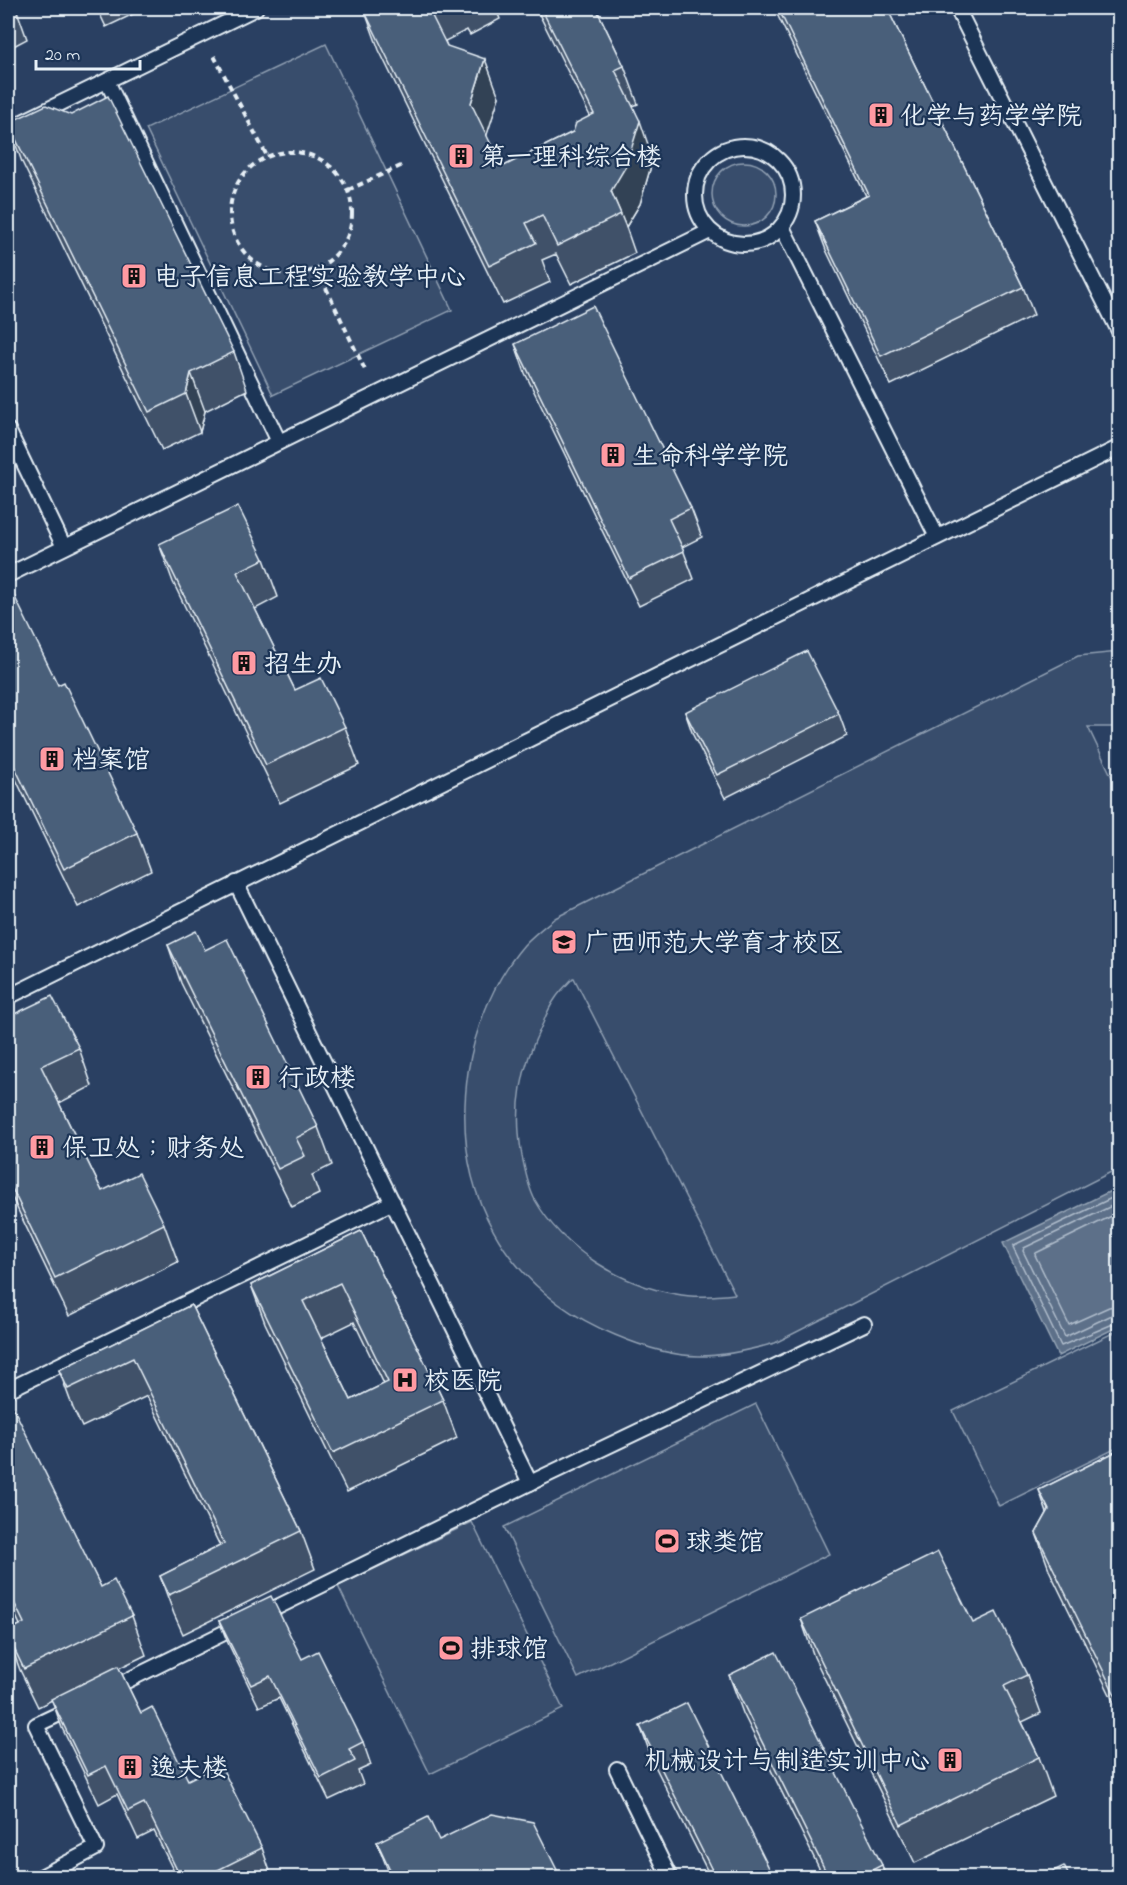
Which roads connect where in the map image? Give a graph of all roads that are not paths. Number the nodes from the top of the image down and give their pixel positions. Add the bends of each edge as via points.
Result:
1 (256, 8) edge
2 (957, 8) edge
3 (107, 81) junction
4 (8, 129) edge
5 (782, 227) junction
6 (710, 231) junction
7 (1119, 333) edge
8 (8, 430) edge
9 (279, 442) junction
10 (1119, 447) edge
11 (937, 537) junction
12 (64, 547) junction
13 (8, 574) edge
14 (236, 883) junction
15 (8, 997) edge
16 (393, 1202) junction
17 (864, 1324) dead end
18 (8, 1390) edge
19 (530, 1483) junction
20 (617, 1769) dead end
21 (39, 1878) edge
22 (670, 1878) edge

1 - 3 lane
2 - 7 lane
3 - 4 lane
3 - 9 lane
5 - 6 lane via 769,238 738,244
5 - 6 lane via 794,195 787,170 769,151 753,145 735,145 707,161 699,173 695,204
5 - 11 lane
6 - 9 lane
8 - 12 lane
9 - 12 lane
10 - 11 lane
11 - 14 lane
12 - 13 lane
14 - 15 lane
14 - 16 lane
16 - 18 lane
16 - 19 lane
17 - 19 lane
19 - 21 lane via 36,1725 96,1848
20 - 22 lane

